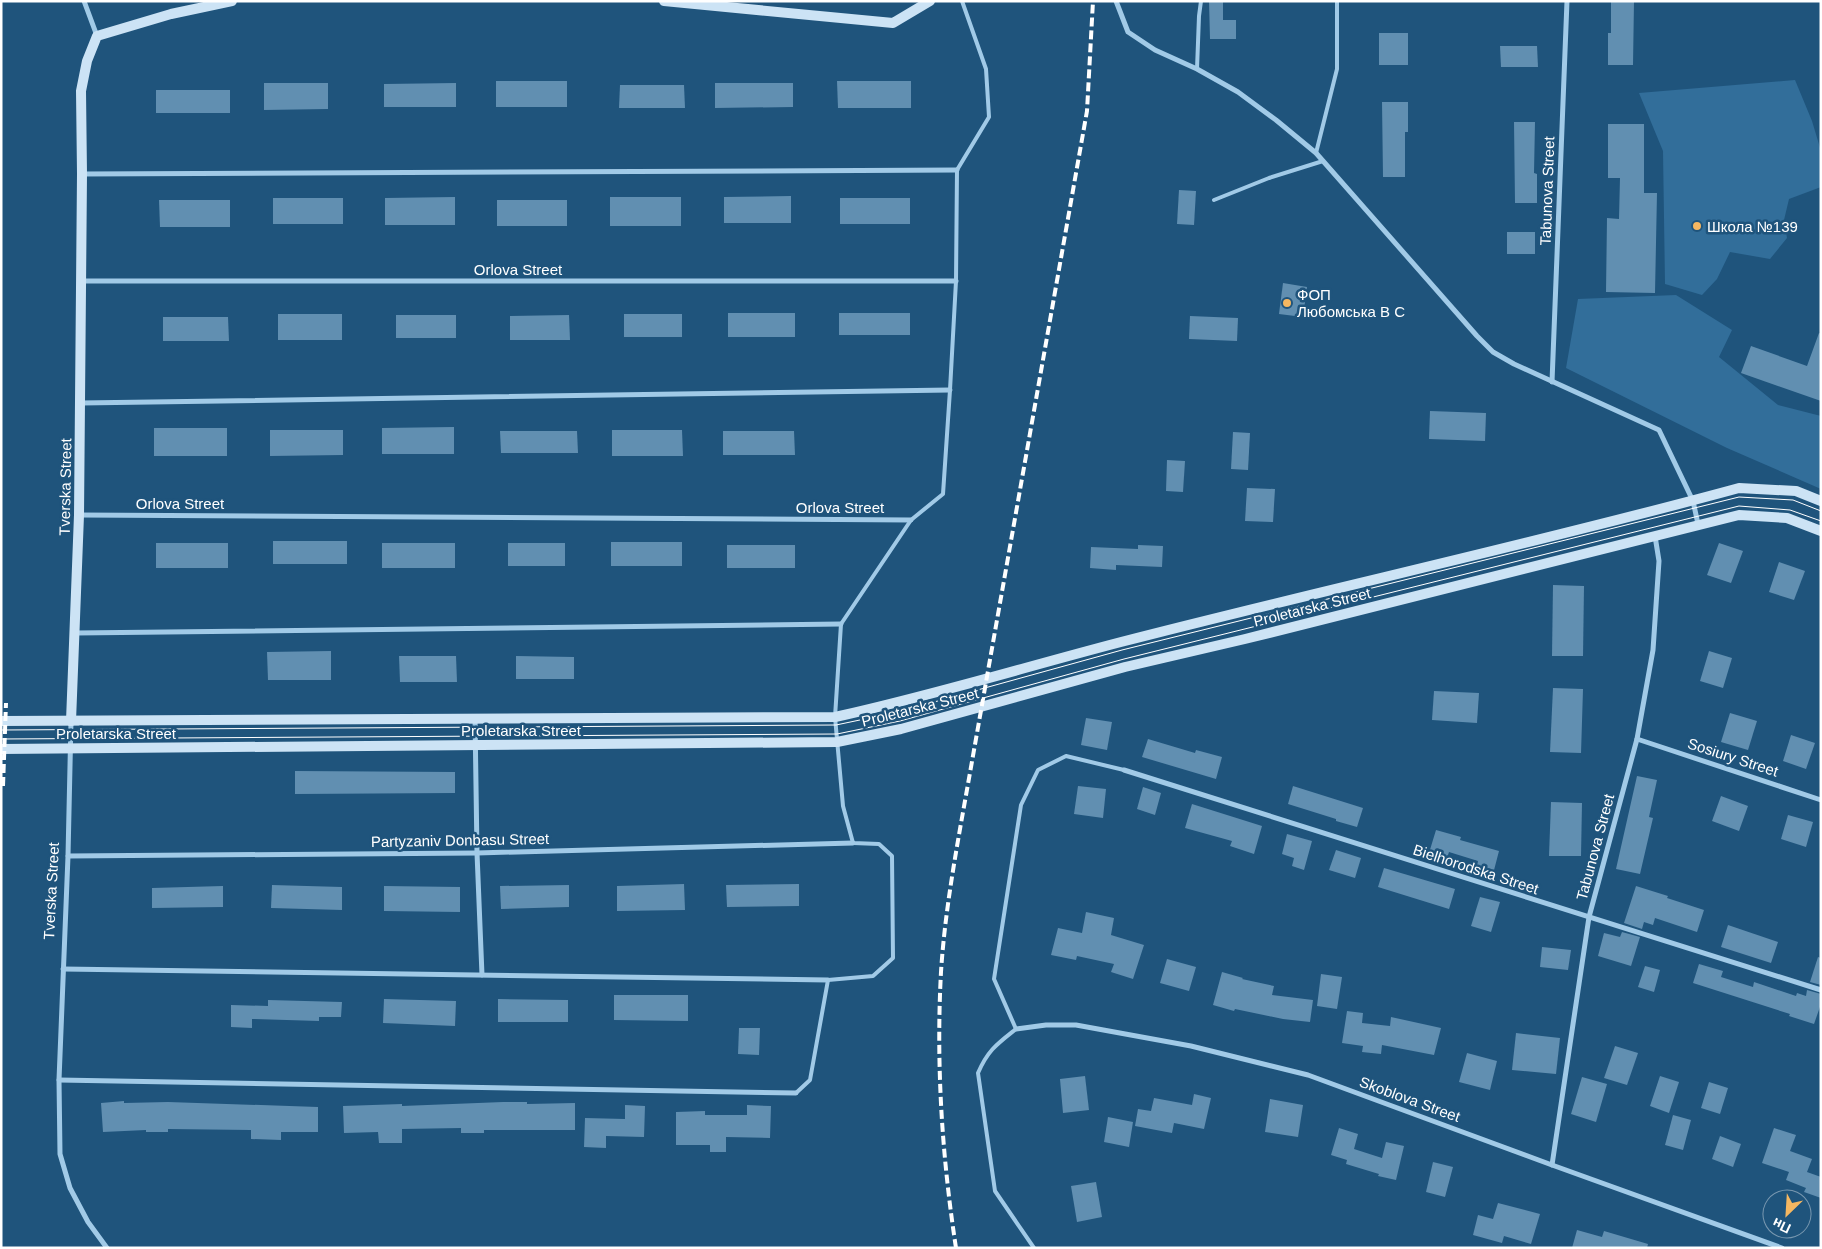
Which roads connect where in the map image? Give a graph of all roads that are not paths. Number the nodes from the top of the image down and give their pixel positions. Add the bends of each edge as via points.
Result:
1 (84, 1) edge
2 (232, 1) edge
3 (664, 1) edge
4 (930, 1) edge
5 (962, 1) edge
6 (1116, 1) edge
7 (1201, 1) edge
8 (1337, 1) edge
9 (1567, 1) edge
10 (97, 36) junction
11 (1197, 69) junction
12 (1316, 153) junction
13 (1323, 161) junction
14 (957, 170) junction
15 (82, 174) junction
16 (1214, 200) dead end
17 (81, 281) junction
18 (956, 281) junction
19 (1552, 382) junction
20 (950, 390) junction
21 (81, 403) junction
22 (1693, 500) junction
23 (1821, 500) edge
24 (80, 515) junction
25 (911, 520) junction
26 (1698, 524) junction
27 (1821, 531) edge
28 (1655, 536) junction
29 (841, 624) junction
30 (76, 634) junction
31 (835, 716) junction
32 (475, 718) junction
33 (71, 720) junction
34 (1, 721) edge
35 (1637, 739) junction
36 (837, 742) junction
37 (476, 745) junction
38 (1, 749) edge
39 (70, 749) junction
40 (1124, 770) joint
41 (1821, 800) edge
42 (853, 843) junction
43 (477, 854) junction
44 (68, 856) junction
45 (1588, 918) junction
46 (63, 969) junction
47 (482, 975) junction
48 (828, 980) junction
49 (1821, 990) edge
50 (1016, 1029) junction
51 (58, 1080) junction
52 (796, 1093) joint
53 (1552, 1166) junction
54 (107, 1248) edge
55 (1034, 1248) edge
56 (1782, 1248) edge

1 - 10 street
2 - 10 main road via 171,14
3 - 4 main road via 893,23
5 - 14 lane via 986,69 989,117
6 - 11 street via 1128,32 1155,50
7 - 11 lane
8 - 12 lane via 1337,68
9 - 19 street, Tabunova Street
10 - 15 main road, Tverska Street via 87,61 81,91
11 - 12 street via 1238,92
12 - 13 street
13 - 16 lane
13 - 19 street via 1493,352
14 - 15 street
14 - 18 lane
15 - 17 main road, Tverska Street
17 - 18 street, Orlova Street
17 - 21 main road, Tverska Street
18 - 20 lane
19 - 22 street via 1658,430
20 - 21 street
20 - 25 lane via 943,494
21 - 24 main road, Tverska Street
22 - 23 main road, Proletarska Street via 1739,488 1796,491
22 - 26 street
22 - 31 main road, Proletarska Street via 1121,642 897,704
24 - 25 street, Orlova Street
24 - 30 main road, Tverska Street
25 - 29 lane
26 - 27 main road, Proletarska Street via 1739,515 1787,518
26 - 28 main road, Proletarska Street
28 - 35 street, Tabunova Street via 1659,561 1653,650
28 - 36 main road, Proletarska Street via 1126,667 901,729
29 - 30 street
29 - 31 lane
30 - 33 main road, Tverska Street
31 - 32 main road, Proletarska Street
31 - 36 lane
32 - 33 main road, Proletarska Street
32 - 37 street
33 - 34 main road, Proletarska Street
33 - 39 street, Tverska Street
35 - 41 street, Sosiury Street
35 - 45 street, Tabunova Street
36 - 37 main road, Proletarska Street
36 - 42 lane via 843,806
37 - 39 main road, Proletarska Street
37 - 43 street
38 - 39 main road, Proletarska Street
39 - 44 street, Tverska Street
40 - 45 street, Bielhorodska Street
40 - 50 lane via 1066,756 1038,770 1020,805 994,979
42 - 43 street, Partyzaniv Donbasu Street
42 - 48 lane via 878,844 892,856 893,958 873,976
43 - 44 street, Partyzaniv Donbasu Street
43 - 47 street
44 - 46 street, Tverska Street
45 - 49 street, Bielhorodska Street
45 - 53 street, Tabunova Street
46 - 47 street
46 - 51 street, Tverska Street
47 - 48 street
48 - 52 lane via 810,1080
50 - 53 street, Skoblova Street via 1076,1026 1191,1046 1308,1075
50 - 55 lane via 985,1057 978,1073 996,1191
51 - 52 street
51 - 54 street, Tverska Street via 60,1154 70,1188 88,1222
53 - 56 street, Skoblova Street

